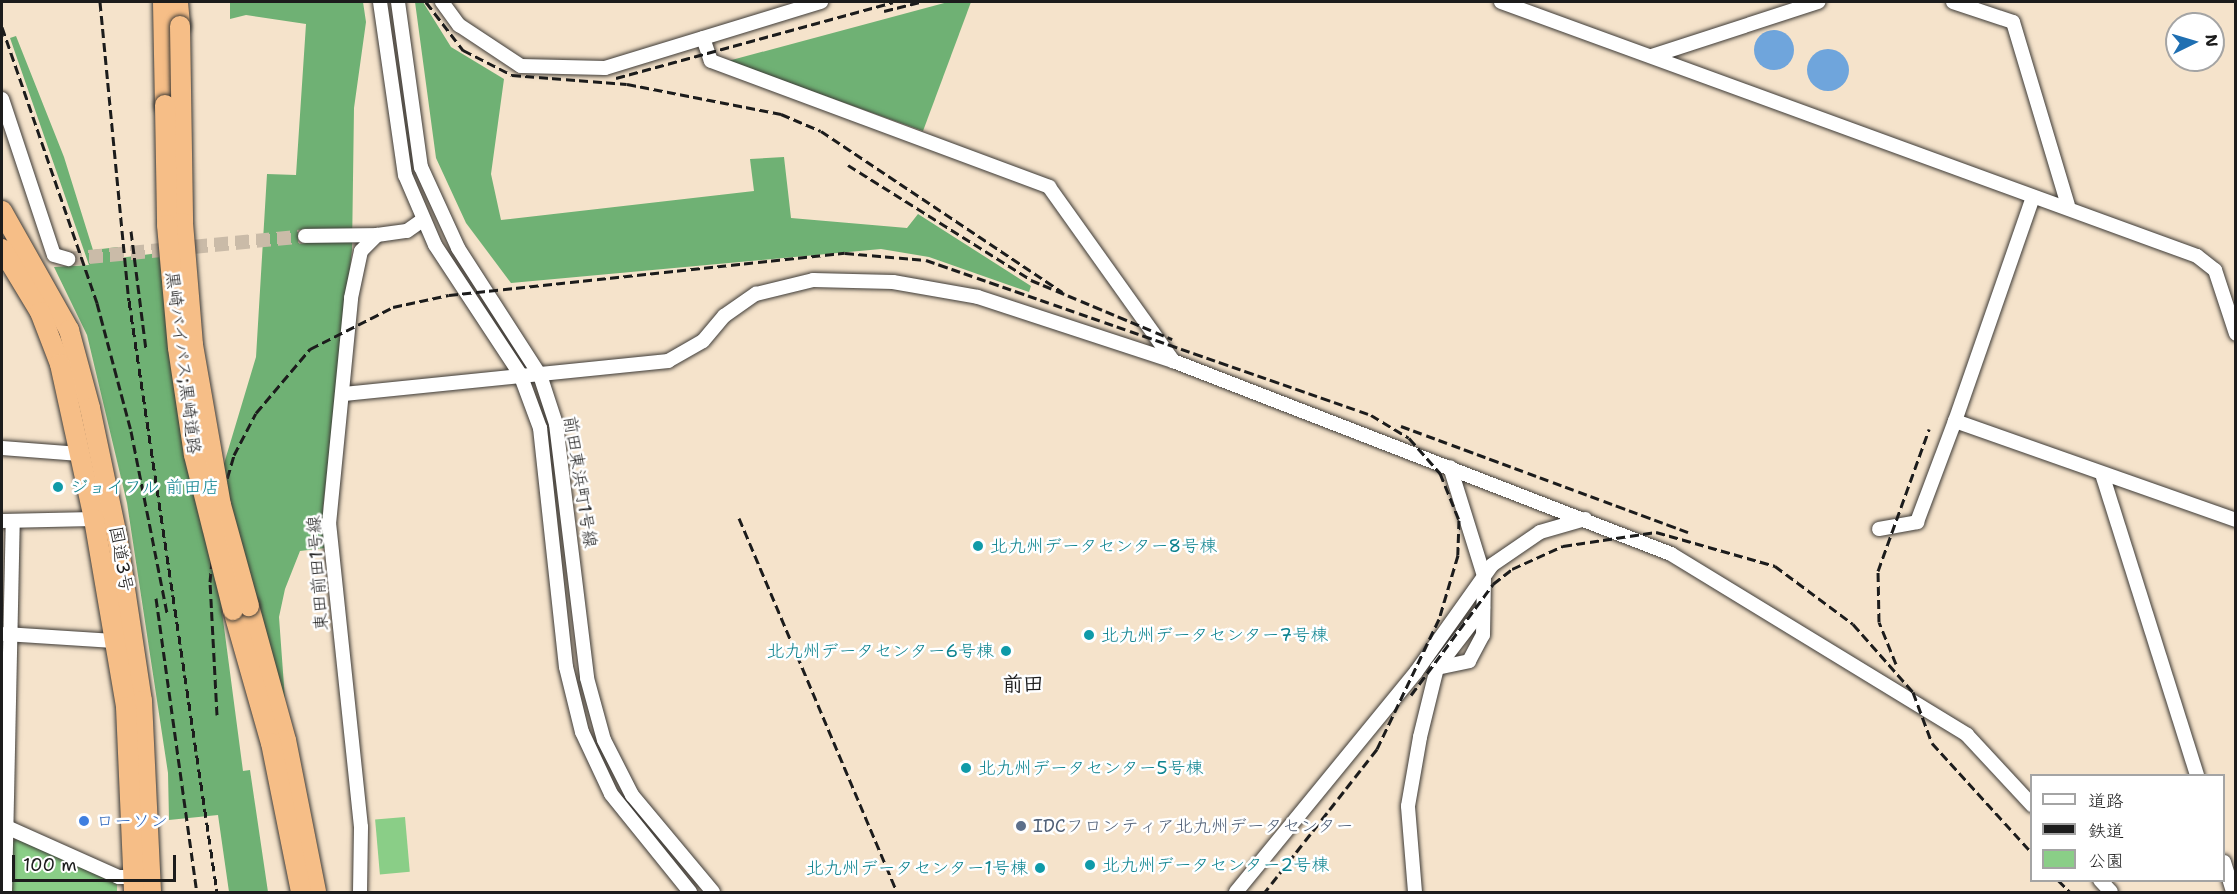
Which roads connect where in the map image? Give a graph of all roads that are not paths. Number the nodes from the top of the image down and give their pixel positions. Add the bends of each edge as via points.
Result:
1 (178, 2) edge
2 (380, 2) edge
3 (398, 2) edge
4 (442, 2) edge
5 (821, 2) edge
6 (1501, 2) edge
7 (1818, 2) edge
8 (1953, 2) edge
9 (167, 12) edge
10 (703, 38) junction
11 (1652, 56) junction
12 (2, 99) edge
13 (2033, 197) junction
14 (2068, 205) junction
15 (2, 211) edge
16 (423, 220) junction
17 (377, 235) junction
18 (305, 236) tunnel mouth
19 (2, 249) edge
20 (68, 259) dead end
21 (8, 271) edge
22 (2235, 334) edge
23 (1173, 361) junction
24 (520, 374) junction
25 (540, 375) junction
26 (344, 394) junction
27 (1955, 421) junction
28 (2, 448) edge
29 (80, 454) junction
30 (1450, 467) junction
31 (2103, 477) junction
32 (94, 519) junction
33 (1585, 519) junction
34 (2235, 520) edge
35 (7, 521) edge
36 (1879, 529) dead end
37 (1484, 576) junction
38 (241, 608) junction
39 (1483, 608) junction
40 (6, 635) edge
41 (115, 641) junction
42 (1437, 668) junction
43 (2196, 774) edge
44 (2030, 805) edge
45 (4, 826) edge
46 (2225, 868) edge
47 (134, 885) edge
48 (5, 892) edge
49 (151, 892) edge
50 (301, 892) edge
51 (317, 892) edge
52 (360, 892) edge
53 (690, 892) edge
54 (713, 892) edge
55 (1236, 892) edge
56 (1415, 892) edge
57 (2233, 892) edge

1 - 9 highway, 黒崎バイパス;黒崎道路
2 - 16 street, 前田東浜町1号線 via 395,135
3 - 25 street, 前田東浜町1号線 via 421,167 458,248
4 - 10 street via 474,38 521,66 605,68
5 - 10 street
6 - 11 street
7 - 11 street
8 - 14 street via 2013,22
9 - 38 highway, 黒崎バイパス;黒崎道路, bridge via 193,345
10 - 23 street via 711,61 1049,187
11 - 13 street
12 - 20 street via 54,255
13 - 14 street
13 - 27 street
14 - 22 street via 2197,256 2215,270
15 - 49 highway, 国道3号 via 69,330 90,408 121,558 142,701
16 - 17 street via 407,231
16 - 24 street, 前田東浜町1号線
17 - 18 street
17 - 26 street, 東田前田1号線 via 361,251 351,298
19 - 21 highway, 国道3号
21 - 29 highway, 国道3号 via 40,312 60,364
23 - 25 street via 978,297 893,282 813,280 756,294 724,316 703,341 668,361
23 - 30 street
24 - 25 street
24 - 26 street
24 - 53 street, 前田東浜町1号線 via 540,428 566,667 582,732 611,794
25 - 54 street, 前田東浜町1号線 via 556,424 587,678 604,740 632,795
26 - 52 street, 東田前田1号線 via 329,524 361,827
27 - 31 street
27 - 36 street via 1917,522
28 - 29 street
29 - 32 highway, 国道3号
30 - 33 street
30 - 37 street
31 - 34 street
31 - 43 street
32 - 35 street
32 - 41 highway, 国道3号
33 - 37 street via 1540,532
33 - 44 street via 1671,554 1967,735
35 - 40 street
37 - 39 street
37 - 55 street via 1416,672
38 - 50 highway, 黒崎バイパス;黒崎道路
38 - 51 highway, 黒崎バイパス;黒崎道路 via 286,740
39 - 42 street
39 - 42 street via 1483,635 1469,661
40 - 41 street
40 - 45 street
41 - 47 highway, 国道3号 via 127,728
42 - 56 street via 1408,806
45 - 47 street
45 - 48 street
46 - 57 street

